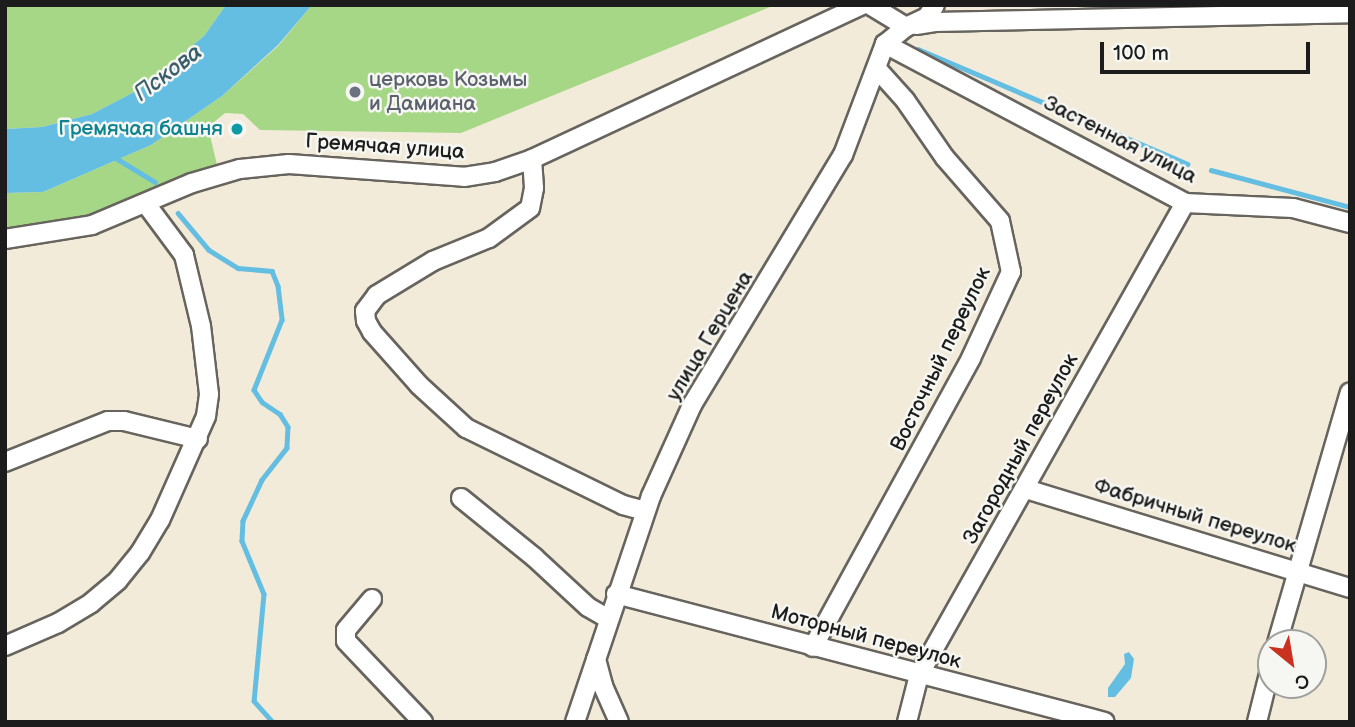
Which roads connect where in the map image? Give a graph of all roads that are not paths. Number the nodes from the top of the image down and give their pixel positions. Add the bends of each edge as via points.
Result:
1 (863, 5) edge
2 (870, 5) edge
3 (935, 5) edge
4 (1284, 10) edge
5 (1350, 13) edge
6 (906, 27) junction
7 (885, 44) junction
8 (877, 69) junction
9 (532, 159) junction
10 (150, 202) junction
11 (1185, 203) junction
12 (1350, 223) edge
13 (5, 239) edge
14 (1350, 392) edge
15 (198, 439) junction
16 (5, 462) edge
17 (1026, 489) junction
18 (461, 498) dead end
19 (645, 511) junction
20 (1296, 571) junction
21 (1350, 588) edge
22 (616, 594) junction
23 (372, 599) dead end
24 (609, 619) junction
25 (1281, 629) edge
26 (5, 646) edge
27 (813, 647) junction
28 (596, 659) junction
29 (919, 675) junction
30 (1263, 699) edge
31 (423, 722) edge
32 (575, 722) edge
33 (619, 722) edge
34 (907, 722) edge
35 (1105, 722) edge
36 (1257, 722) edge

1 - 9 street, Гремячая улица
2 - 6 street
3 - 6 street via 927,17
4 - 5 street
4 - 6 street via 935,22
6 - 7 street
7 - 8 street, улица Герцена
7 - 11 street, Застенная улица
8 - 19 street, улица Герцена via 843,155 692,405
8 - 27 street, Восточный переулок via 1000,221 1011,272 965,370
9 - 10 street, Гремячая улица via 464,177 289,164 240,169
9 - 19 street via 530,208 489,238 433,261 377,295 365,311 366,321 419,385 466,428
10 - 13 street, Гремячая улица via 92,225
10 - 15 street via 184,255 198,313 209,394
11 - 12 street, Застенная улица via 1293,208
11 - 17 street, Загородный переулок
14 - 20 street
15 - 16 street via 108,421
15 - 26 street via 160,520 118,580 58,623
17 - 20 street, Фабричный переулок
17 - 29 street, Загородный переулок
18 - 24 street via 588,607
19 - 22 street, улица Герцена
20 - 21 street, Фабричный переулок
20 - 25 street
22 - 24 street, улица Герцена
22 - 27 street, Моторный переулок
23 - 31 street via 346,630 346,641
24 - 28 street, улица Герцена
27 - 29 street, Моторный переулок
28 - 32 street, улица Герцена
28 - 33 street
29 - 34 street, Загородный переулок
29 - 35 street, Моторный переулок
30 - 36 street

